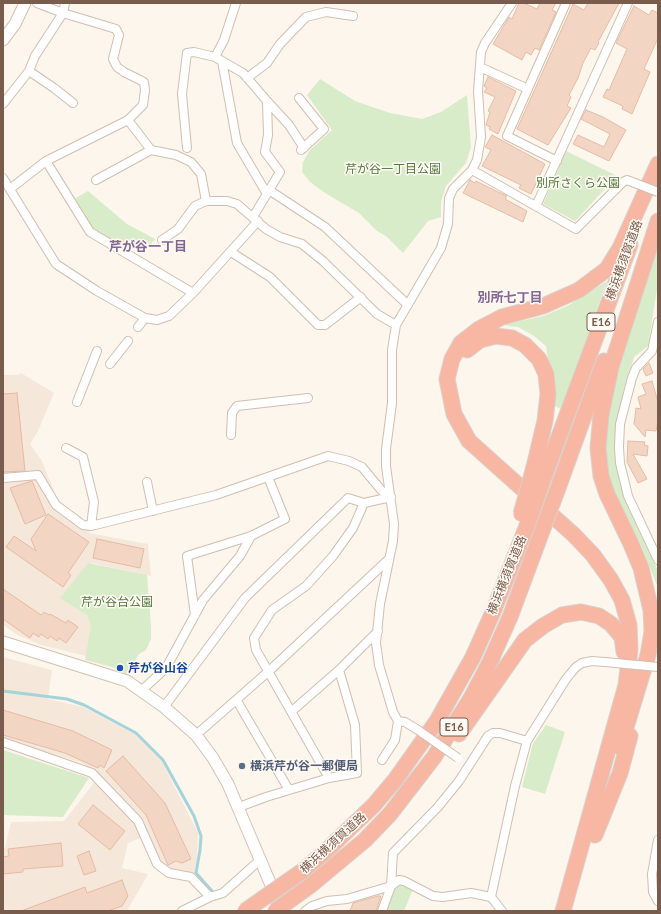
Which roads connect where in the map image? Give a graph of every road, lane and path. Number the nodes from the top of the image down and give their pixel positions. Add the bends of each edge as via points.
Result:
1 (25, 3) edge
2 (37, 3) edge
3 (65, 3) edge
4 (236, 3) edge
5 (512, 3) edge
6 (566, 3) edge
7 (628, 3) edge
8 (63, 13) junction
9 (353, 16) dead end
10 (3, 40) edge
11 (215, 57) junction
12 (222, 61) junction
13 (480, 67) junction
14 (29, 72) junction
15 (247, 78) junction
16 (528, 89) junction
17 (299, 98) dead end
18 (267, 101) junction
19 (73, 103) dead end
20 (3, 104) edge
21 (128, 120) junction
22 (187, 148) dead end
23 (150, 150) junction
24 (46, 161) junction
25 (557, 161) junction
26 (658, 165) edge
27 (472, 170) junction
28 (3, 178) edge
29 (96, 180) dead end
30 (10, 190) junction
31 (268, 192) junction
32 (658, 192) edge
33 (206, 201) junction
34 (536, 206) junction
35 (658, 216) edge
36 (255, 219) junction
37 (658, 221) edge
38 (162, 240) dead end
39 (231, 252) junction
40 (193, 294) junction
41 (361, 298) junction
42 (408, 305) junction
43 (145, 318) junction
44 (658, 322) edge
45 (396, 325) junction
46 (138, 327) dead end
47 (657, 334) edge
48 (128, 341) dead end
49 (97, 351) dead end
50 (110, 364) dead end
51 (308, 398) dead end
52 (78, 402) dead end
53 (230, 435) dead end
54 (66, 448) dead end
55 (539, 472) junction
56 (268, 477) junction
57 (3, 478) edge
58 (147, 482) dead end
59 (391, 497) junction
60 (364, 503) junction
61 (153, 511) junction
62 (91, 526) junction
63 (251, 536) junction
64 (389, 559) junction
65 (658, 560) edge
66 (195, 615) junction
67 (378, 631) junction
68 (3, 642) edge
69 (658, 666) edge
70 (339, 670) junction
71 (269, 671) junction
72 (632, 687) junction
73 (141, 691) junction
74 (237, 701) junction
75 (164, 707) junction
76 (292, 711) junction
77 (398, 721) junction
78 (196, 735) junction
79 (527, 741) junction
80 (3, 742) edge
81 (382, 760) dead end
82 (468, 764) junction
83 (329, 778) junction
84 (289, 790) junction
85 (410, 790) junction
86 (239, 807) junction
87 (590, 834) junction
88 (658, 840) edge
89 (261, 859) junction
90 (655, 875) edge
91 (391, 886) junction
92 (491, 896) junction
93 (210, 897) junction
94 (658, 901) edge
95 (182, 911) edge
96 (245, 911) edge
97 (275, 911) edge
98 (282, 911) edge
99 (305, 911) edge
100 (382, 911) edge
101 (502, 911) edge
102 (563, 911) edge
103 (573, 911) edge

1 - 10 street via 15,24
2 - 8 street
3 - 8 street
4 - 11 street via 224,40
5 - 13 street via 485,43
6 - 16 street
7 - 25 street
8 - 14 street via 35,56
8 - 21 street via 116,29 119,35 113,59 117,67 144,82 143,105
9 - 15 street via 326,12 306,17 280,44 267,63
11 - 12 street
11 - 22 street via 187,53 182,94
12 - 15 street
12 - 31 street via 237,143
13 - 16 street
13 - 27 street via 478,91 481,137
14 - 19 street
14 - 20 street
15 - 18 street
16 - 25 street via 507,136
17 - 18 street via 324,129 303,149 289,125
18 - 31 street via 266,152 280,172
21 - 23 street
21 - 24 street
23 - 29 street
23 - 33 street via 176,155 191,162 201,174
24 - 30 street
24 - 40 street via 71,195 90,232
25 - 34 street
26 - 55 highway, 横浜横須賀道路 / E16
26 - 72 highway via 620,248 607,269 579,290 543,306 502,317 479,329 461,343 452,359 447,379 454,414 469,440 574,535 611,580 622,600 629,625
27 - 34 street
27 - 42 street via 453,189 449,198 447,231 441,248
28 - 30 street
30 - 43 street via 56,264
31 - 36 street
31 - 42 street via 325,227
32 - 34 street, bridge via 627,180 576,229
33 - 36 street via 227,201 237,204
33 - 38 street via 195,206 178,229
35 - 85 highway, 横浜横須賀道路 / E16, bridge via 510,617 489,664 452,729
36 - 39 street
36 - 41 street via 280,237 302,244 324,261
37 - 72 highway via 611,367 601,415 598,448 601,476 640,568 651,610 652,632
39 - 40 street
39 - 41 street via 270,277 318,325 325,325
40 - 43 street via 169,316 157,320
41 - 45 street via 377,314
42 - 45 street
43 - 46 street
44 - 47 street
45 - 59 street via 392,350 392,403 386,449
47 - 65 street via 652,351 636,368 632,378 620,424 619,447 628,496
48 - 50 street
49 - 52 street
51 - 53 street via 237,406 232,413
54 - 62 street via 83,457 94,502
55 - 72 highway via 548,394 546,374 539,359 525,345 512,338 496,336 480,340 464,353 454,383 464,418 480,442 581,530 618,573 631,598 639,632 641,652
55 - 96 highway, 横浜横須賀道路 / E16, bridge via 493,612 456,690 417,751 374,805 324,853
56 - 59 street via 328,456 349,461 362,468 382,491
56 - 61 street via 216,495
56 - 63 street via 285,519
57 - 62 street via 38,474 56,505 83,525
58 - 61 street
59 - 60 street
59 - 64 street via 394,524
60 - 71 street via 354,528 333,556 306,586 272,610 254,638 256,650
60 - 75 street via 348,498 245,598
61 - 62 street
63 - 66 street via 240,556 203,600
63 - 66 street via 188,556
64 - 67 street via 380,604
64 - 71 street
66 - 73 street via 166,668
67 - 70 street
67 - 77 street via 376,644 379,665
68 - 73 street via 127,681
69 - 79 street, bridge via 592,661 582,663 566,679
70 - 76 street
70 - 83 street via 355,725 357,773
71 - 74 street
71 - 76 street
72 - 85 highway via 622,637 611,624 599,616 581,612 562,615 525,640 444,755
72 - 87 highway
73 - 75 street
74 - 78 street
74 - 84 street
75 - 78 street
76 - 83 street
77 - 81 street via 395,740
77 - 82 street, bridge via 405,722
78 - 86 street via 213,758
79 - 82 street via 493,733 488,736
79 - 92 street
80 - 93 street via 92,773 138,821 157,864 170,873 191,877
82 - 91 street via 438,807 393,853
83 - 84 street
84 - 86 street
85 - 97 highway, 横浜横須賀道路 / E16, bridge via 365,840
86 - 89 street
87 - 102 highway
87 - 103 highway
88 - 90 street
89 - 93 street via 223,893
89 - 98 street
90 - 94 street via 653,892
91 - 92 street via 399,880 433,896
91 - 99 street via 347,899 327,901
91 - 100 street
92 - 101 street
93 - 95 street

